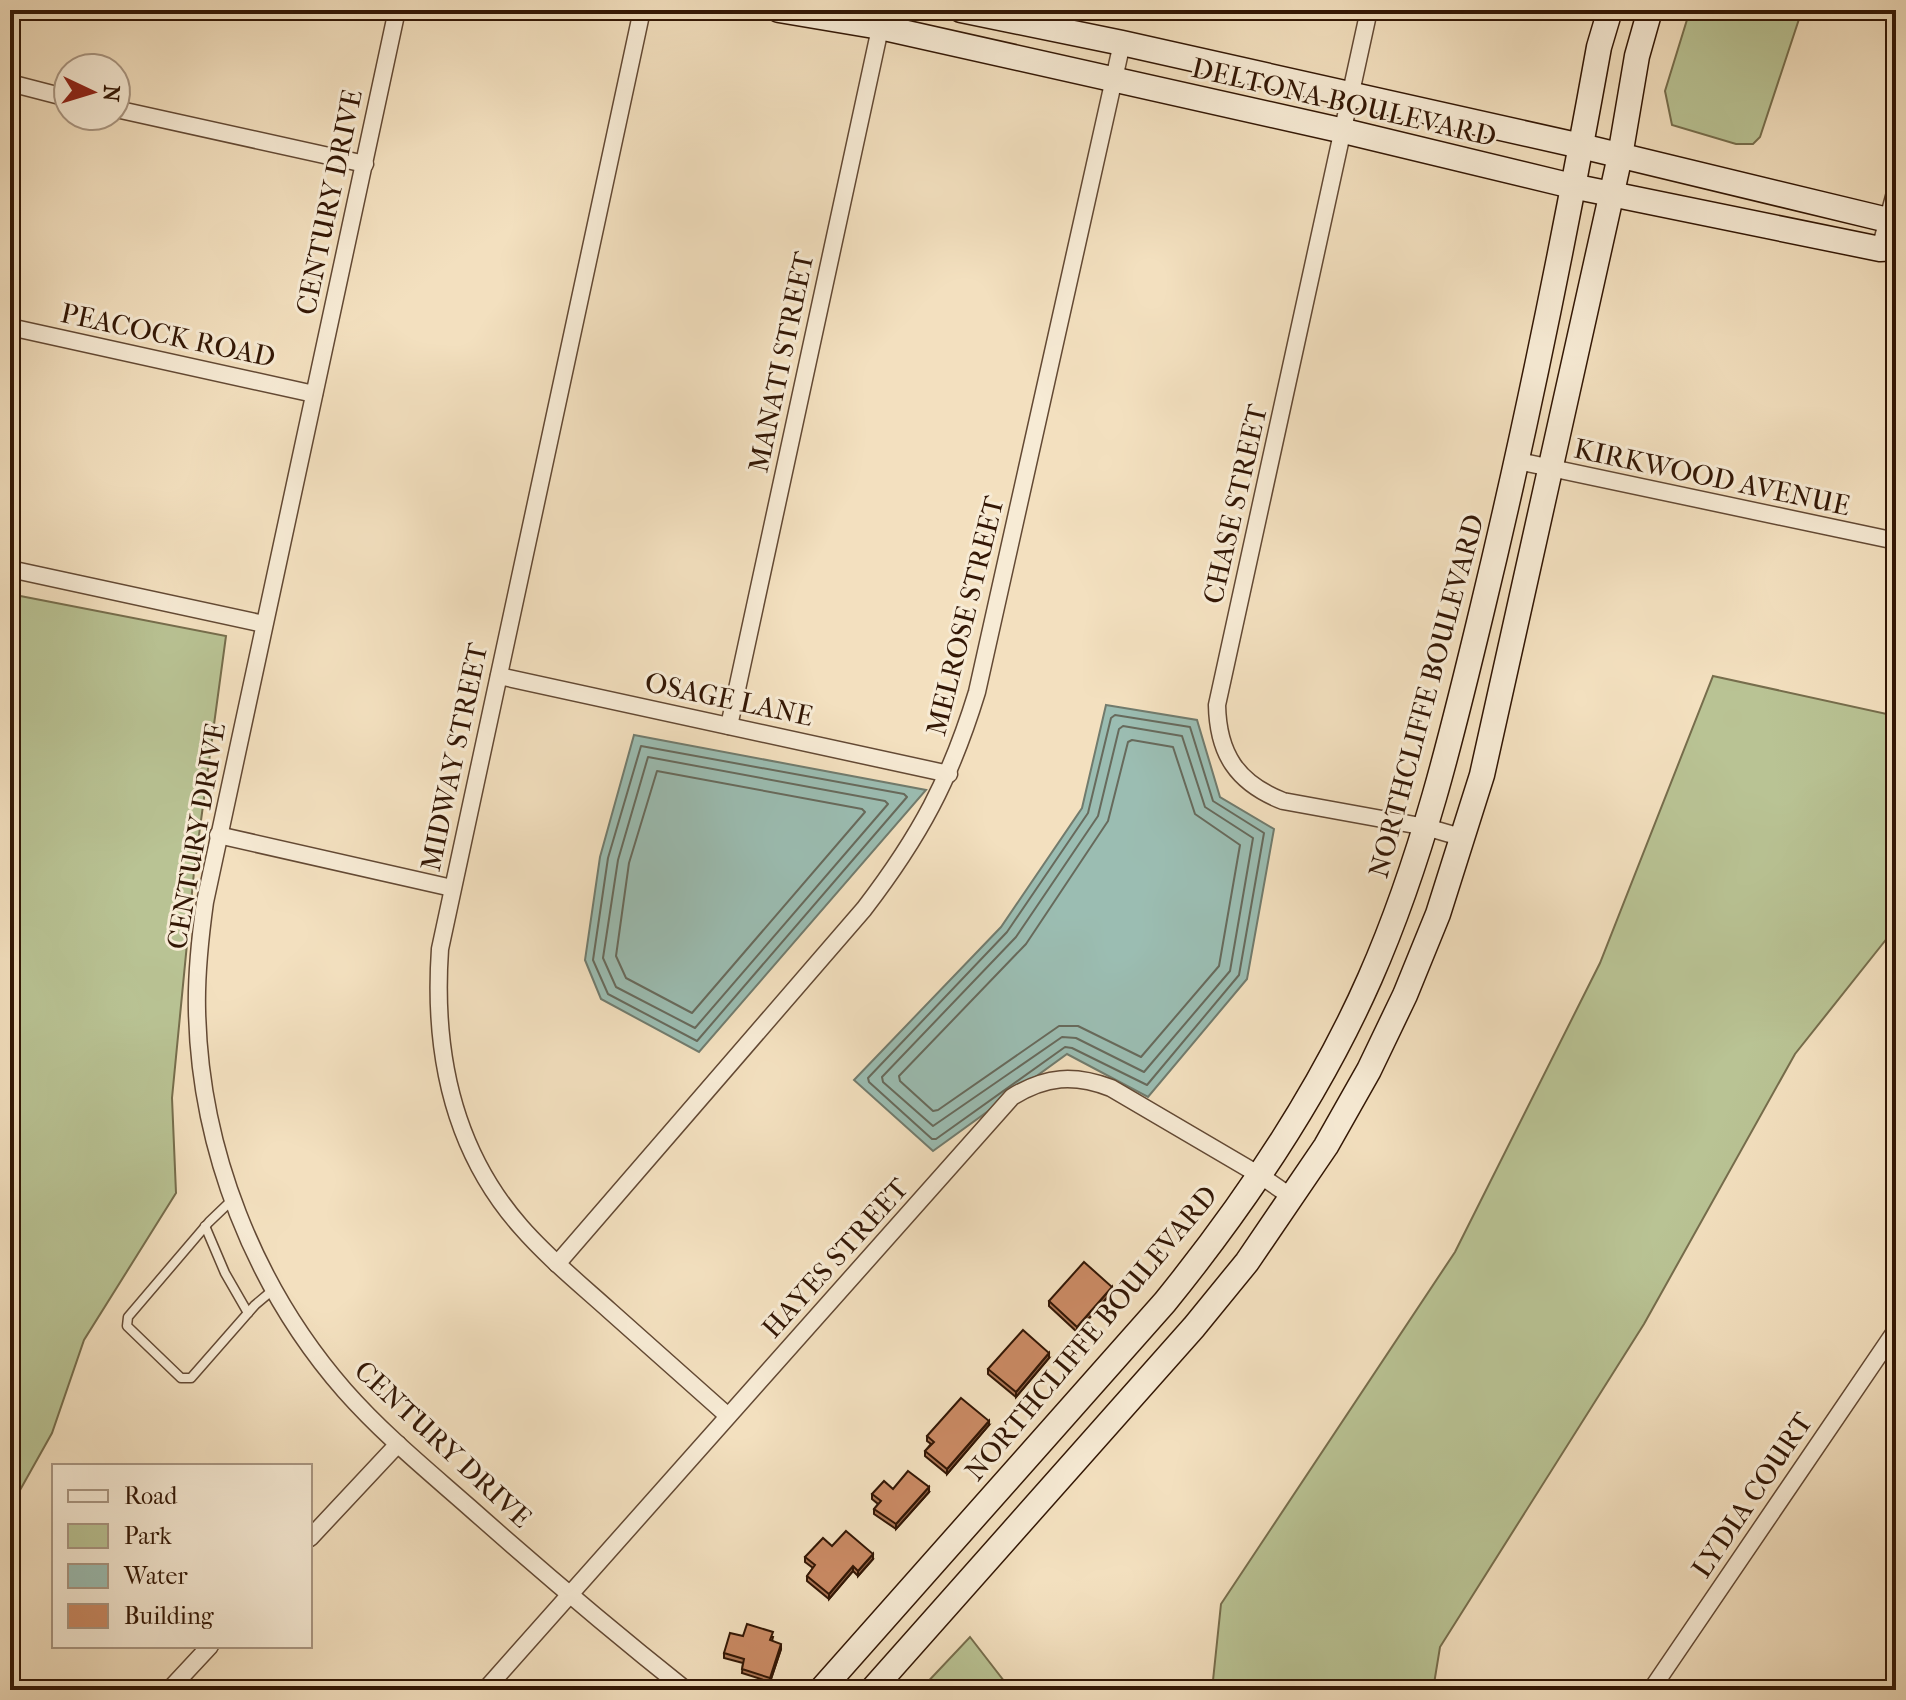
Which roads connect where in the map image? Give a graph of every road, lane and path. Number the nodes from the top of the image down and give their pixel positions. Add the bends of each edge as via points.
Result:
1 (397, 10) edge
2 (642, 10) edge
3 (779, 10) edge
4 (961, 10) edge
5 (1369, 10) edge
6 (1610, 10) edge
7 (1650, 10) edge
8 (882, 19) edge
9 (1122, 43) junction
10 (1115, 81) junction
11 (10, 83) edge
12 (52, 94) edge
13 (1352, 95) junction
14 (132, 113) edge
15 (1344, 131) junction
16 (1581, 146) junction
17 (1620, 156) junction
18 (365, 164) junction
19 (1572, 186) junction
20 (1896, 189) edge
21 (1612, 193) junction
22 (1893, 221) edge
23 (1888, 248) edge
24 (10, 327) edge
25 (314, 394) junction
26 (1518, 461) junction
27 (1549, 469) junction
28 (1896, 541) edge
29 (10, 569) edge
30 (264, 624) junction
31 (499, 676) junction
32 (729, 726) junction
33 (949, 774) junction
34 (1426, 827) junction
35 (218, 835) junction
36 (1464, 838) junction
37 (452, 888) junction
38 (1261, 1176) junction
39 (1293, 1198) junction
40 (233, 1200) junction
41 (205, 1226) junction
42 (557, 1264) junction
43 (274, 1289) junction
44 (248, 1313) junction
45 (1896, 1330) edge
46 (728, 1416) junction
47 (398, 1444) junction
48 (312, 1536) edge
49 (568, 1596) junction
50 (208, 1648) edge
51 (169, 1690) edge
52 (485, 1690) edge
53 (686, 1690) edge
54 (821, 1690) edge
55 (872, 1690) edge
56 (1651, 1690) edge

1 - 18 street, CENTURY DRIVE
2 - 31 street, MIDWAY STREET
3 - 8 main road, DELTONA BOULEVARD
4 - 9 main road, DELTONA BOULEVARD
5 - 13 street, CHASE STREET
6 - 16 main road, NORTHCLIFFE BOULEVARD
7 - 17 main road
8 - 10 main road, DELTONA BOULEVARD
8 - 32 street, MANATI STREET
9 - 10 street, MELROSE STREET
9 - 13 main road, DELTONA BOULEVARD
10 - 15 main road, DELTONA BOULEVARD
10 - 33 street, MELROSE STREET via 977,692
11 - 12 street
13 - 15 street, CHASE STREET
13 - 16 main road, DELTONA BOULEVARD
14 - 18 street
15 - 19 main road, DELTONA BOULEVARD
15 - 34 street, CHASE STREET via 1217,705 1217,726 1236,769 1266,794
16 - 17 main road, DELTONA BOULEVARD
16 - 19 main road, NORTHCLIFFE BOULEVARD
17 - 21 main road
17 - 22 main road, DELTONA BOULEVARD
18 - 25 street, CENTURY DRIVE
19 - 21 main road, DELTONA BOULEVARD
19 - 26 main road, NORTHCLIFFE BOULEVARD
20 - 22 street
21 - 23 main road, DELTONA BOULEVARD
21 - 27 main road
22 - 23 street
24 - 25 street, PEACOCK ROAD
25 - 30 street, CENTURY DRIVE
26 - 27 street, KIRKWOOD AVENUE
26 - 34 main road, NORTHCLIFFE BOULEVARD
27 - 28 street, KIRKWOOD AVENUE
27 - 36 main road
29 - 30 street
30 - 35 street, CENTURY DRIVE
31 - 32 street, OSAGE LANE
31 - 37 street, MIDWAY STREET
32 - 33 street, OSAGE LANE
33 - 42 street, MELROSE STREET via 924,823 864,909
34 - 36 street, CHASE STREET
34 - 38 main road, NORTHCLIFFE BOULEVARD via 1370,979 1335,1052
35 - 37 street
35 - 40 street, CENTURY DRIVE via 201,928 197,1011 210,1119
36 - 39 main road via 1405,995 1369,1070
37 - 42 street, MIDWAY STREET via 437,992 452,1097 492,1188
38 - 39 street, HAYES STREET
38 - 46 street, HAYES STREET via 1091,1080 1073,1077 1030,1085 996,1112
38 - 54 main road, NORTHCLIFFE BOULEVARD via 1165,1302
39 - 55 main road via 1194,1327
40 - 41 lane
40 - 43 street, CENTURY DRIVE
41 - 44 lane
41 - 44 lane via 128,1317 127,1326 181,1378 191,1378
42 - 46 street, MIDWAY STREET
43 - 44 lane
43 - 47 street, CENTURY DRIVE via 316,1355
45 - 56 street, LYDIA COURT
46 - 49 street, HAYES STREET
47 - 48 street
47 - 49 street, CENTURY DRIVE
49 - 52 street, HAYES STREET
49 - 53 street, CENTURY DRIVE
50 - 51 street

